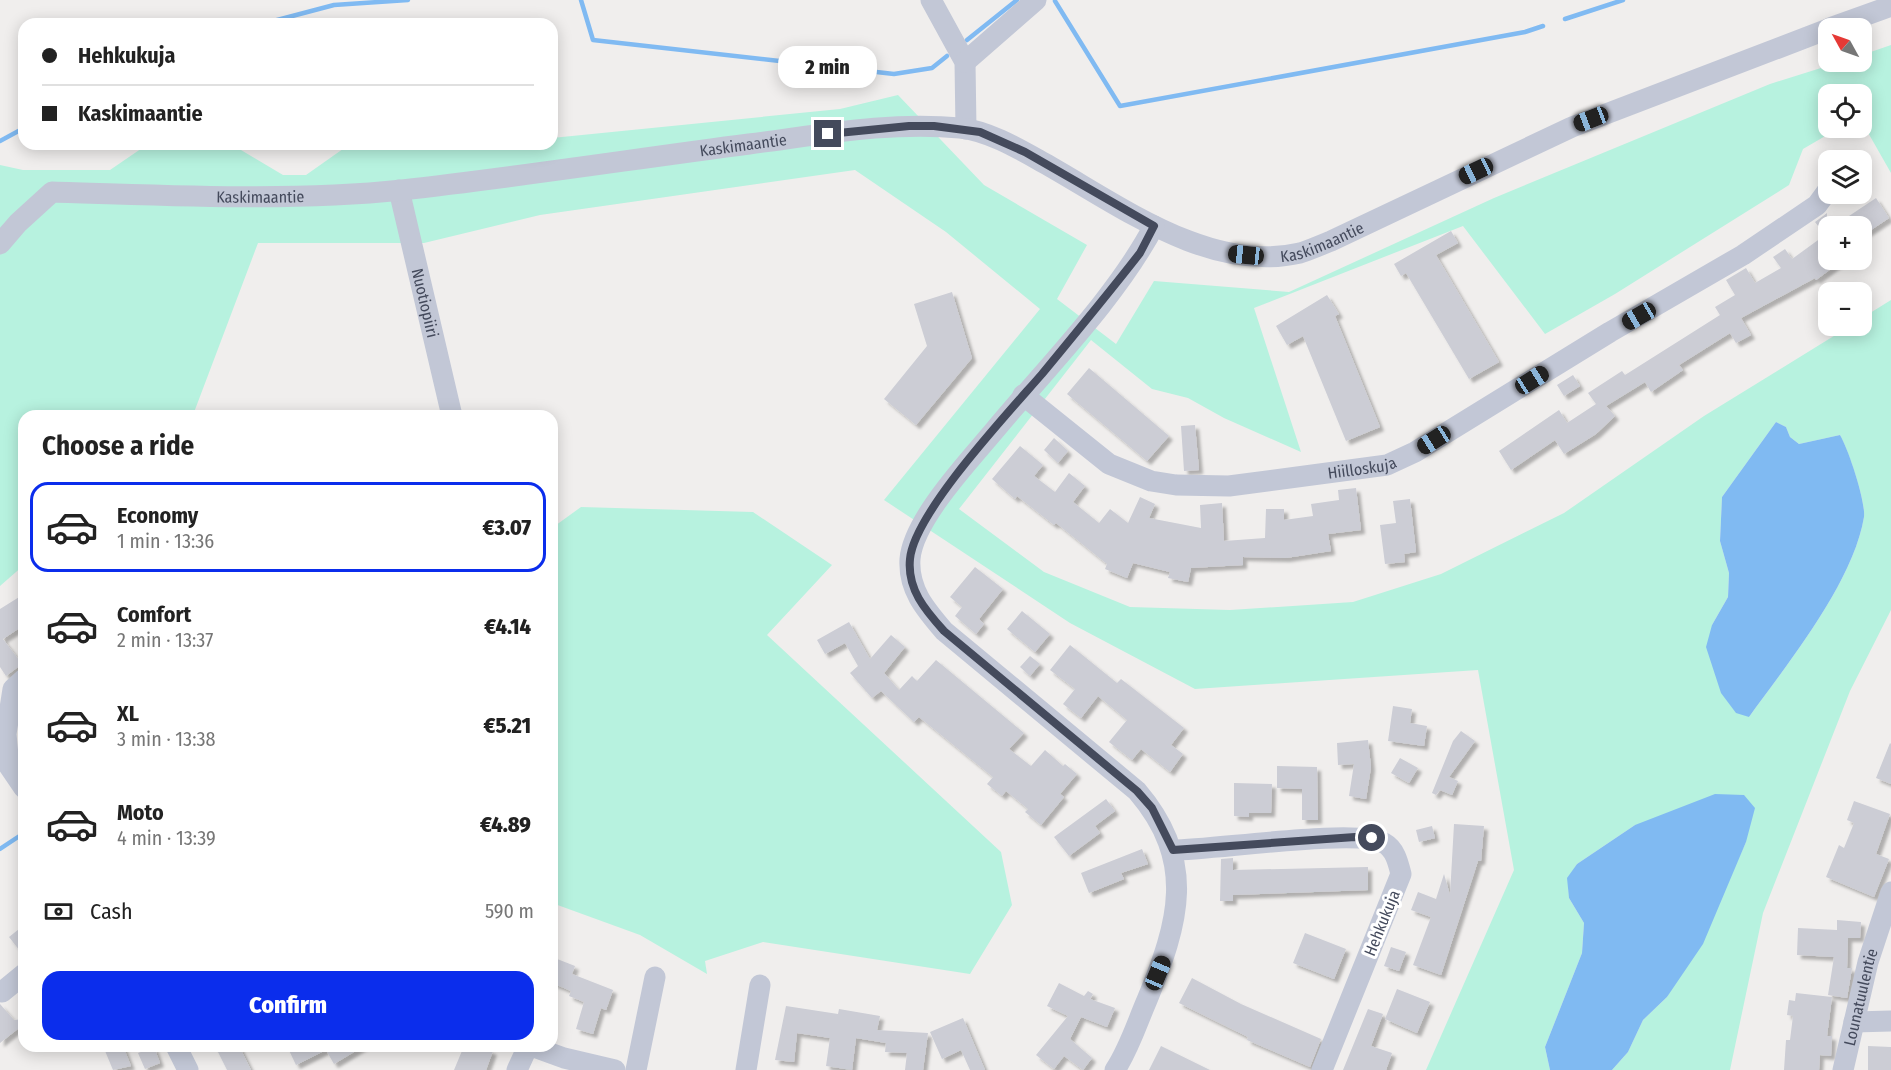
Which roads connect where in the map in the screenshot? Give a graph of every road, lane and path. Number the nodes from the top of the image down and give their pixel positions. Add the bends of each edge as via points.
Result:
1 (931, 0) edge
2 (1036, 0) edge
3 (1891, 6) edge
4 (1859, 18) edge
5 (1818, 33) edge
6 (965, 62) junction
7 (966, 129) junction
8 (399, 190) junction
9 (1818, 204) edge
10 (1154, 226) junction
11 (0, 244) edge
12 (1023, 395) junction
13 (451, 410) edge
14 (18, 684) edge
15 (18, 779) edge
16 (1173, 850) junction
17 (1891, 892) edge
18 (655, 977) dead end
19 (18, 979) edge
20 (760, 985) dead end
21 (2, 992) dead end
22 (1854, 1022) junction
23 (1891, 1022) edge
24 (179, 1052) edge
25 (527, 1052) edge
26 (547, 1052) edge
27 (188, 1070) edge
28 (518, 1070) edge
29 (615, 1070) edge
30 (636, 1070) edge
31 (746, 1070) edge
32 (1115, 1070) edge
33 (1322, 1070) edge
34 (1843, 1070) edge

1 - 6 street
2 - 6 street
3 - 4 street, Kaskimaantie
5 - 10 street, Kaskimaantie via 1572,126 1299,253 1263,257 1229,253 1194,244
6 - 7 street
7 - 8 street, Kaskimaantie via 926,126 850,131
7 - 10 street, Kaskimaantie via 1025,152
8 - 11 street, Kaskimaantie via 274,195 52,192
8 - 13 street, Nuotiopiiri
9 - 12 street, Hiilloskuja via 1743,255 1415,452 1387,465 1229,486 1151,481 1109,464
10 - 12 street via 1140,253
12 - 16 street via 925,519 910,558 913,588 944,631 1137,791 1152,808
14 - 15 street via 13,689 6,734 9,766
16 - 32 street via 1176,907 1172,933
16 - 33 street, Hehkukuja via 1355,837 1385,843 1397,857 1401,874
17 - 22 street, Lounatuulentie
18 - 30 street
19 - 21 street
20 - 31 street
22 - 23 street
22 - 34 street, Lounatuulentie
24 - 27 street
25 - 28 street
26 - 29 street

